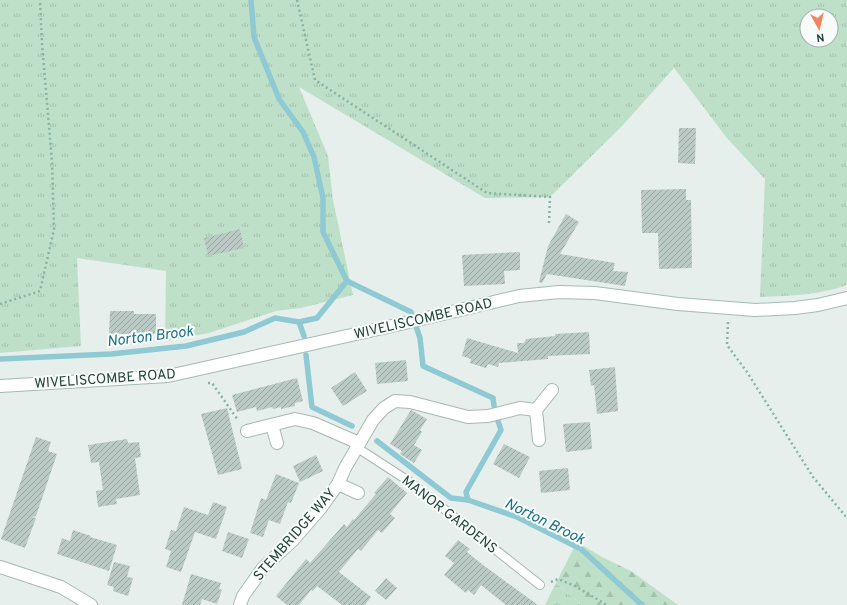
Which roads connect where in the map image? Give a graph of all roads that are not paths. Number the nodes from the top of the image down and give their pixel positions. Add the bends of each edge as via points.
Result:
1 (847, 298) edge
2 (0, 386) edge
3 (552, 390) dead end
4 (536, 410) junction
5 (272, 425) junction
6 (247, 431) road end
7 (538, 440) dead end
8 (277, 443) dead end
9 (358, 445) junction
10 (338, 484) junction
11 (358, 492) dead end
12 (0, 567) edge
13 (540, 585) road end
14 (91, 605) edge
15 (240, 605) edge

1 - 2 main road, WIVELISCOMBE ROAD via 795,308 755,310 678,304 594,293 559,292 519,296 168,376
3 - 4 main road
4 - 7 main road
4 - 9 main road, STEMBRIDGE WAY via 520,408 488,416 468,417 410,402 395,401 373,420
5 - 6 main road
5 - 8 main road
5 - 9 main road via 295,419 313,423
9 - 10 main road, STEMBRIDGE WAY
9 - 13 lane, MANOR GARDENS via 410,482
10 - 11 main road, STEMBRIDGE WAY
10 - 15 main road, STEMBRIDGE WAY via 293,540 263,568 243,596
12 - 14 main road via 61,587

